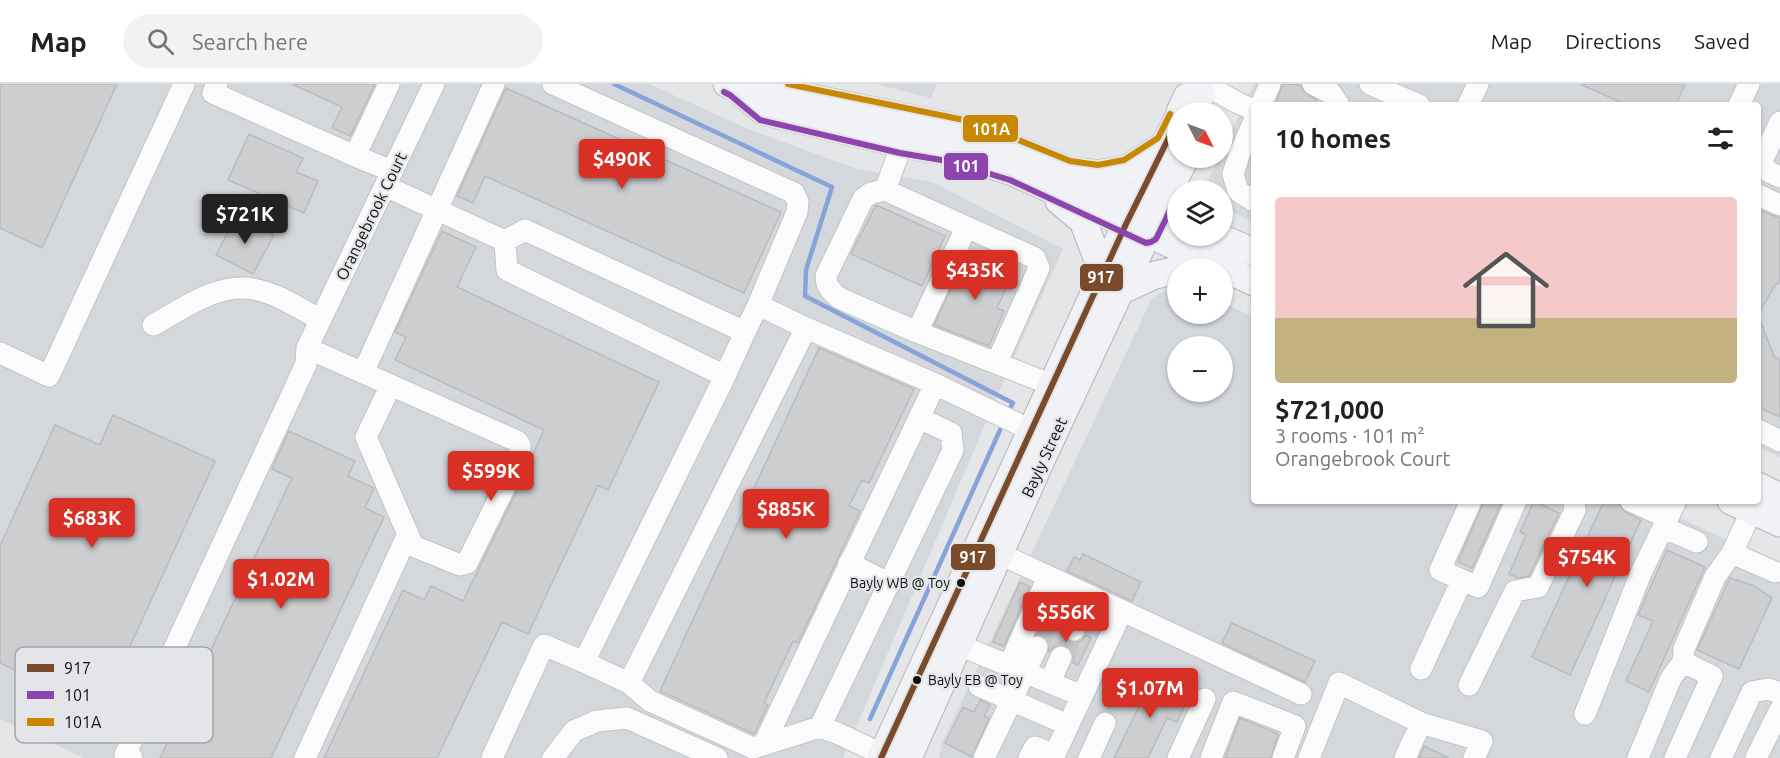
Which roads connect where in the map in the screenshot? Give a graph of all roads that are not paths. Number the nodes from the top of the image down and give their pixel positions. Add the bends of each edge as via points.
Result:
1 (184, 84) edge
2 (217, 84) edge
3 (388, 84) edge
4 (434, 84) edge
5 (494, 84) edge
6 (553, 84) edge
7 (1270, 84) edge
8 (1313, 84) edge
9 (1370, 84) edge
10 (1478, 84) edge
11 (1749, 84) edge
12 (733, 85) edge
13 (1205, 94) edge
14 (1185, 102) edge
15 (1262, 102) edge
16 (1337, 102) edge
17 (1412, 102) edge
18 (1469, 102) edge
19 (1740, 102) edge
20 (1251, 109) edge
21 (1780, 122) edge
22 (1251, 127) edge
23 (902, 144) junction
24 (1167, 154) edge
25 (355, 156) junction
26 (1761, 160) edge
27 (1761, 163) edge
28 (1169, 168) edge
29 (1068, 170) junction
30 (1013, 172) junction
31 (1780, 177) edge
32 (389, 178) junction
33 (885, 190) junction
34 (1761, 196) edge
35 (1251, 199) edge
36 (1780, 205) edge
37 (436, 209) junction
38 (1150, 218) edge
39 (966, 228) junction
40 (1233, 235) edge
41 (505, 241) junction
42 (1233, 242) edge
43 (1251, 248) edge
44 (1251, 249) edge
45 (1167, 272) edge
46 (1233, 277) edge
47 (1251, 279) edge
48 (1251, 280) edge
49 (1112, 282) junction
50 (758, 305) junction
51 (321, 320) junction
52 (153, 325) dead end
53 (807, 328) junction
54 (745, 332) junction
55 (917, 332) junction
56 (307, 348) junction
57 (0, 353) edge
58 (997, 362) junction
59 (363, 373) junction
60 (725, 376) junction
61 (935, 384) junction
62 (391, 385) junction
63 (1052, 385) junction
64 (919, 418) junction
65 (1031, 430) junction
66 (1761, 432) edge
67 (1780, 441) edge
68 (1780, 497) edge
69 (1761, 498) edge
70 (1471, 504) edge
71 (1515, 504) edge
72 (1574, 504) edge
73 (1639, 504) edge
74 (1746, 504) edge
75 (1754, 504) edge
76 (1670, 516) edge
77 (1780, 523) edge
78 (408, 534) junction
79 (1697, 542) dead end
80 (1732, 553) junction
81 (1000, 554) junction
82 (849, 563) junction
83 (1775, 572) dead end
84 (1056, 580) junction
85 (1462, 580) junction
86 (890, 584) junction
87 (1090, 596) junction
88 (1122, 612) junction
89 (1049, 619) tunnel mouth
90 (1074, 630) tunnel mouth
91 (959, 645) junction
92 (175, 647) edge
93 (1037, 647) tunnel mouth
94 (1060, 657) tunnel mouth
95 (584, 662) junction
96 (1683, 662) junction
97 (1017, 669) junction
98 (1421, 669) dead end
99 (1050, 682) junction
100 (629, 683) junction
101 (1469, 684) dead end
102 (979, 686) dead end
103 (1780, 693) edge
104 (1301, 694) dead end
105 (1082, 696) junction
106 (1205, 699) dead end
107 (1012, 700) junction
108 (1780, 710) edge
109 (1585, 714) dead end
110 (1105, 723) dead end
111 (1421, 723) junction
112 (1068, 725) junction
113 (820, 727) junction
114 (131, 743) edge
115 (764, 744) junction
116 (890, 757) edge
117 (1053, 757) edge
118 (132, 758) edge
119 (305, 758) edge
120 (492, 758) edge
121 (553, 758) edge
122 (717, 758) edge
123 (984, 758) edge
124 (1029, 758) edge
125 (1089, 758) edge
126 (1178, 758) edge
127 (1211, 758) edge
128 (1283, 758) edge
129 (1309, 758) edge
130 (1405, 758) edge
131 (1474, 758) edge
132 (1638, 758) edge
133 (1675, 758) edge
134 (1721, 758) edge
135 (1756, 758) edge

1 - 57 street via 49,376
2 - 25 street via 213,93
3 - 25 street
4 - 32 street, Orangebrook Court
5 - 37 street
6 - 50 street via 794,193 797,212
7 - 15 street
8 - 16 street via 1331,93
9 - 17 street
10 - 18 street
11 - 19 street
12 - 23 main road via 763,111
12 - 29 main road via 971,131
13 - 14 main road via 1187,97
13 - 20 street
21 - 26 street
22 - 35 street via 1233,174 1238,192
23 - 30 main road via 949,152
23 - 33 street
24 - 29 main road via 1127,169 1098,174
25 - 32 street
27 - 31 street
28 - 38 main road, Bayly Street
29 - 38 main road
30 - 38 main road
30 - 49 main road via 1083,221
32 - 37 street
32 - 51 street, Orangebrook Court
33 - 39 street
33 - 55 street via 862,199 826,282 839,298
34 - 36 street
37 - 41 street
37 - 59 street
38 - 47 main road
38 - 49 main road, Bayly Street
39 - 55 street
39 - 58 street via 1035,258 1038,263
40 - 43 main road
41 - 54 street via 525,230
41 - 60 street via 507,270
42 - 44 main road
45 - 49 main road
46 - 48 main road
49 - 63 main road, Bayly Street
49 - 81 main road, Bayly Street
50 - 53 street
50 - 54 street
51 - 52 street via 266,293 238,288 212,294
51 - 56 street, Orangebrook Court
53 - 61 street
53 - 100 street
54 - 60 street
55 - 58 street
56 - 59 street
56 - 92 street, Orangebrook Court via 306,364
58 - 63 street
59 - 62 street
60 - 95 street
61 - 64 street
61 - 65 street
62 - 78 street via 366,437
62 - 78 street via 520,445 520,456 467,563 460,565 413,546
63 - 65 main road, Bayly Street
64 - 82 street
64 - 86 street via 951,434 953,450
65 - 116 main road, Bayly Street
66 - 67 street
68 - 69 main road
70 - 85 street via 1440,570
71 - 85 street via 1478,586
72 - 101 street via 1575,510 1538,587 1515,591
73 - 76 street
74 - 80 street
75 - 77 main road
76 - 79 street
76 - 109 street via 1641,573
78 - 119 street
80 - 83 street
80 - 96 street via 1715,577 1684,650
81 - 84 street
81 - 91 main road, Bayly Street
82 - 86 street
82 - 115 street
84 - 87 street
84 - 89 street
84 - 97 street
85 - 98 street
86 - 113 street
87 - 88 street
87 - 90 street
88 - 104 street
88 - 105 street
91 - 97 street
91 - 116 main road, Bayly Street
93 - 97 street
94 - 99 street
95 - 100 street
95 - 120 street via 544,645
96 - 132 street via 1671,678
96 - 133 street via 1712,676
97 - 99 street
97 - 107 street
99 - 105 street
100 - 115 street via 650,701 753,748
102 - 107 street
103 - 134 street via 1768,689 1752,692
105 - 112 street
106 - 126 street
107 - 112 street
107 - 123 street
108 - 135 street
110 - 125 street
111 - 129 street via 1339,683
111 - 130 street
111 - 131 street via 1482,741
112 - 117 street
113 - 115 street
113 - 116 street
114 - 118 street, Orangebrook Court via 125,755
117 - 124 street via 1035,747
121 - 122 street via 574,731 597,721 627,718
127 - 128 street via 1233,702 1295,726

